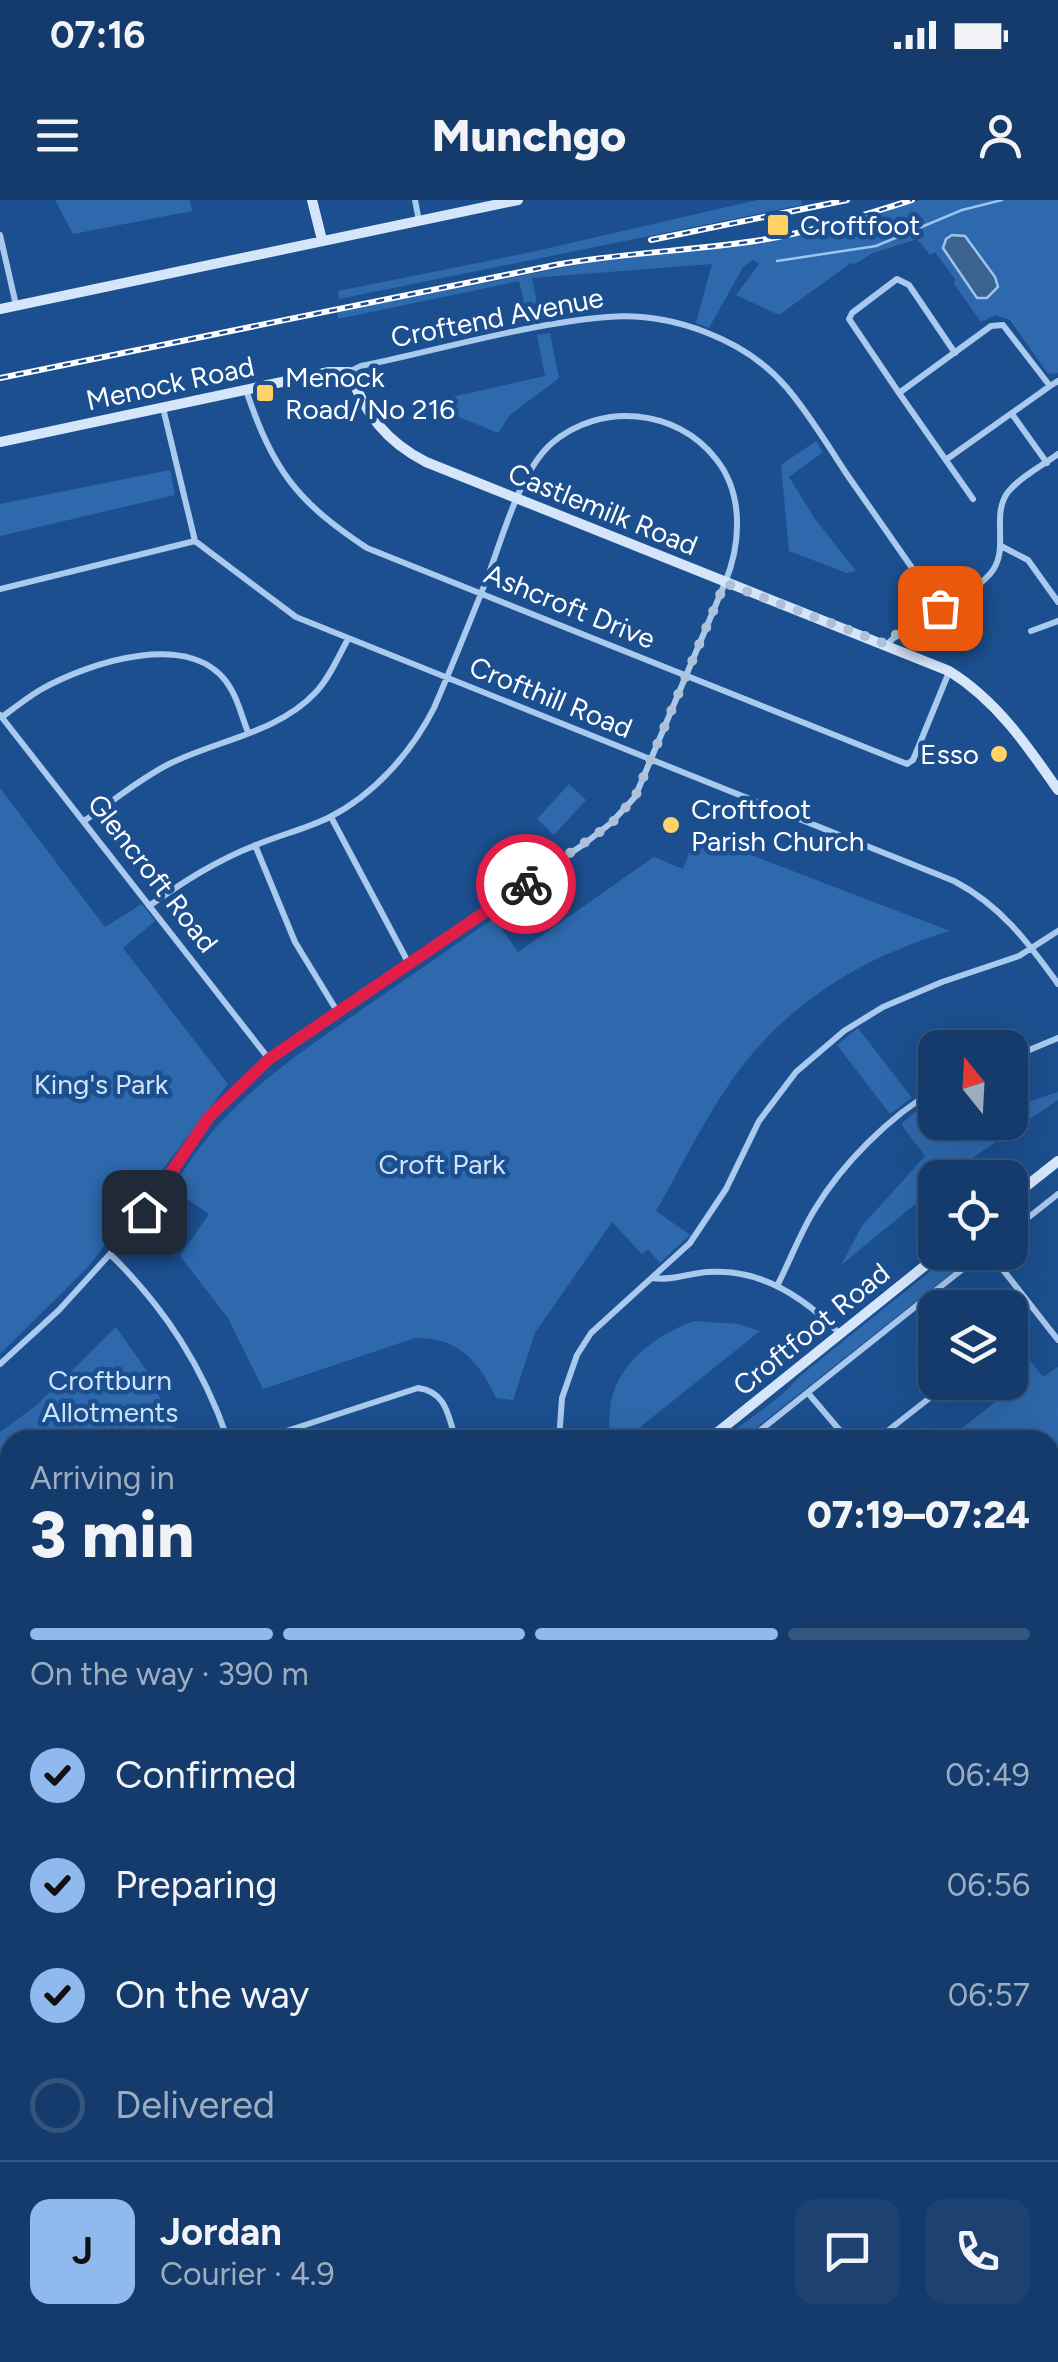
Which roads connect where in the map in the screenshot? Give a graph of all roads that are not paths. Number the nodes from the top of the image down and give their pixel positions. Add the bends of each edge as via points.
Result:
1 (312, 200) edge
2 (415, 200) edge
3 (518, 200) edge
4 (420, 221) junction
5 (0, 235) edge
6 (322, 240) junction
7 (17, 306) junction
8 (0, 309) edge
9 (954, 353) junction
10 (349, 372) junction
11 (1058, 381) edge
12 (1050, 386) junction
13 (246, 390) junction
14 (900, 394) junction
15 (163, 408) junction
16 (1012, 414) junction
17 (0, 442) edge
18 (1058, 454) edge
19 (947, 460) junction
20 (1047, 462) junction
21 (517, 499) junction
22 (973, 499) dead end
23 (195, 541) junction
24 (1002, 546) junction
25 (725, 583) junction
26 (0, 588) edge
27 (481, 594) junction
28 (1058, 602) edge
29 (940, 608) junction
30 (1058, 620) edge
31 (1032, 631) dead end
32 (348, 639) junction
33 (886, 644) junction
34 (949, 671) junction
35 (687, 677) junction
36 (446, 680) junction
37 (1, 716) edge
38 (248, 732) junction
39 (652, 762) junction
40 (1058, 790) edge
41 (331, 817) junction
42 (84, 821) junction
43 (255, 845) junction
44 (149, 906) junction
45 (1058, 931) edge
46 (1032, 948) junction
47 (409, 964) junction
48 (1058, 984) edge
49 (338, 1012) junction
50 (1058, 1038) edge
51 (1028, 1050) edge
52 (269, 1059) junction
53 (918, 1102) edge
54 (1058, 1160) edge
55 (1028, 1184) edge
56 (1058, 1194) edge
57 (1028, 1218) edge
58 (110, 1254) junction
59 (919, 1270) edge
60 (963, 1270) edge
61 (1002, 1270) edge
62 (653, 1278) junction
63 (777, 1286) junction
64 (937, 1290) edge
65 (918, 1304) edge
66 (840, 1333) junction
67 (1058, 1340) edge
68 (0, 1364) edge
69 (808, 1393) junction
70 (927, 1400) edge
71 (225, 1430) edge
72 (290, 1430) edge
73 (453, 1430) edge
74 (560, 1430) edge
75 (720, 1430) edge
76 (761, 1430) edge
77 (839, 1430) edge
78 (889, 1430) edge

1 - 6 street
2 - 4 street
3 - 4 street
4 - 6 street
5 - 7 street
6 - 7 street
7 - 8 street
9 - 12 street via 991,326 1004,326
9 - 14 street
9 - 14 street via 909,285 896,279 848,319
10 - 13 street, Menock Road
10 - 21 street, Castlemilk Road via 372,420 399,446
10 - 29 street, Croftend Avenue via 610,316 644,316 708,334 785,385
11 - 12 street
12 - 16 street
13 - 15 street, Menock Road
13 - 27 street, Ashcroft Drive via 266,448 315,509 366,548
14 - 19 street
15 - 17 street, Menock Road
15 - 23 street
16 - 19 street
16 - 20 street
18 - 20 street
19 - 22 street
20 - 24 street via 1004,498
21 - 25 street, Castlemilk Road
21 - 25 street via 540,456 589,421 633,416 670,424 715,457 731,488 738,527
21 - 27 street
23 - 26 street
23 - 32 street, Crofthill Road via 296,617
24 - 28 street via 1028,560
24 - 29 street via 990,574
25 - 33 street, Castlemilk Road
25 - 35 street
27 - 35 street, Ashcroft Drive
27 - 36 street
29 - 33 street
30 - 31 street
32 - 36 street, Crofthill Road
32 - 38 street via 314,694 271,725
33 - 34 street, Castlemilk Road
34 - 35 street, Ashcroft Drive via 906,764
34 - 40 street, Castlemilk Road via 1010,723
35 - 39 street
36 - 39 street, Crofthill Road
36 - 41 street via 398,764
37 - 38 street via 90,668 130,656 176,655 208,665 230,686
37 - 42 street, Glencroft Road
38 - 42 street via 166,765
39 - 46 street, Crofthill Road via 954,881 995,908
39 - 47 street via 635,797 611,824
41 - 43 street
41 - 47 street
42 - 44 street, Glencroft Road
43 - 44 street
43 - 49 street via 295,942
44 - 52 street, Glencroft Road
45 - 46 street
46 - 48 street, Crofthill Road
46 - 62 street via 884,1007 818,1052 759,1121 710,1216
47 - 49 street
49 - 52 street
50 - 51 street
52 - 58 street via 209,1117
53 - 63 street via 884,1127 816,1208
54 - 55 street
56 - 57 street
58 - 68 street
58 - 71 street via 176,1328
59 - 66 street, Croftfoot Road
60 - 64 street, Croftfoot Road
61 - 67 street
62 - 63 street via 730,1272
62 - 74 street via 606,1316 577,1355
63 - 66 street
65 - 69 street, Croftfoot Road
66 - 75 street, Croftfoot Road
69 - 76 street, Croftfoot Road
69 - 77 street
70 - 78 street
72 - 73 street via 418,1388 442,1398

